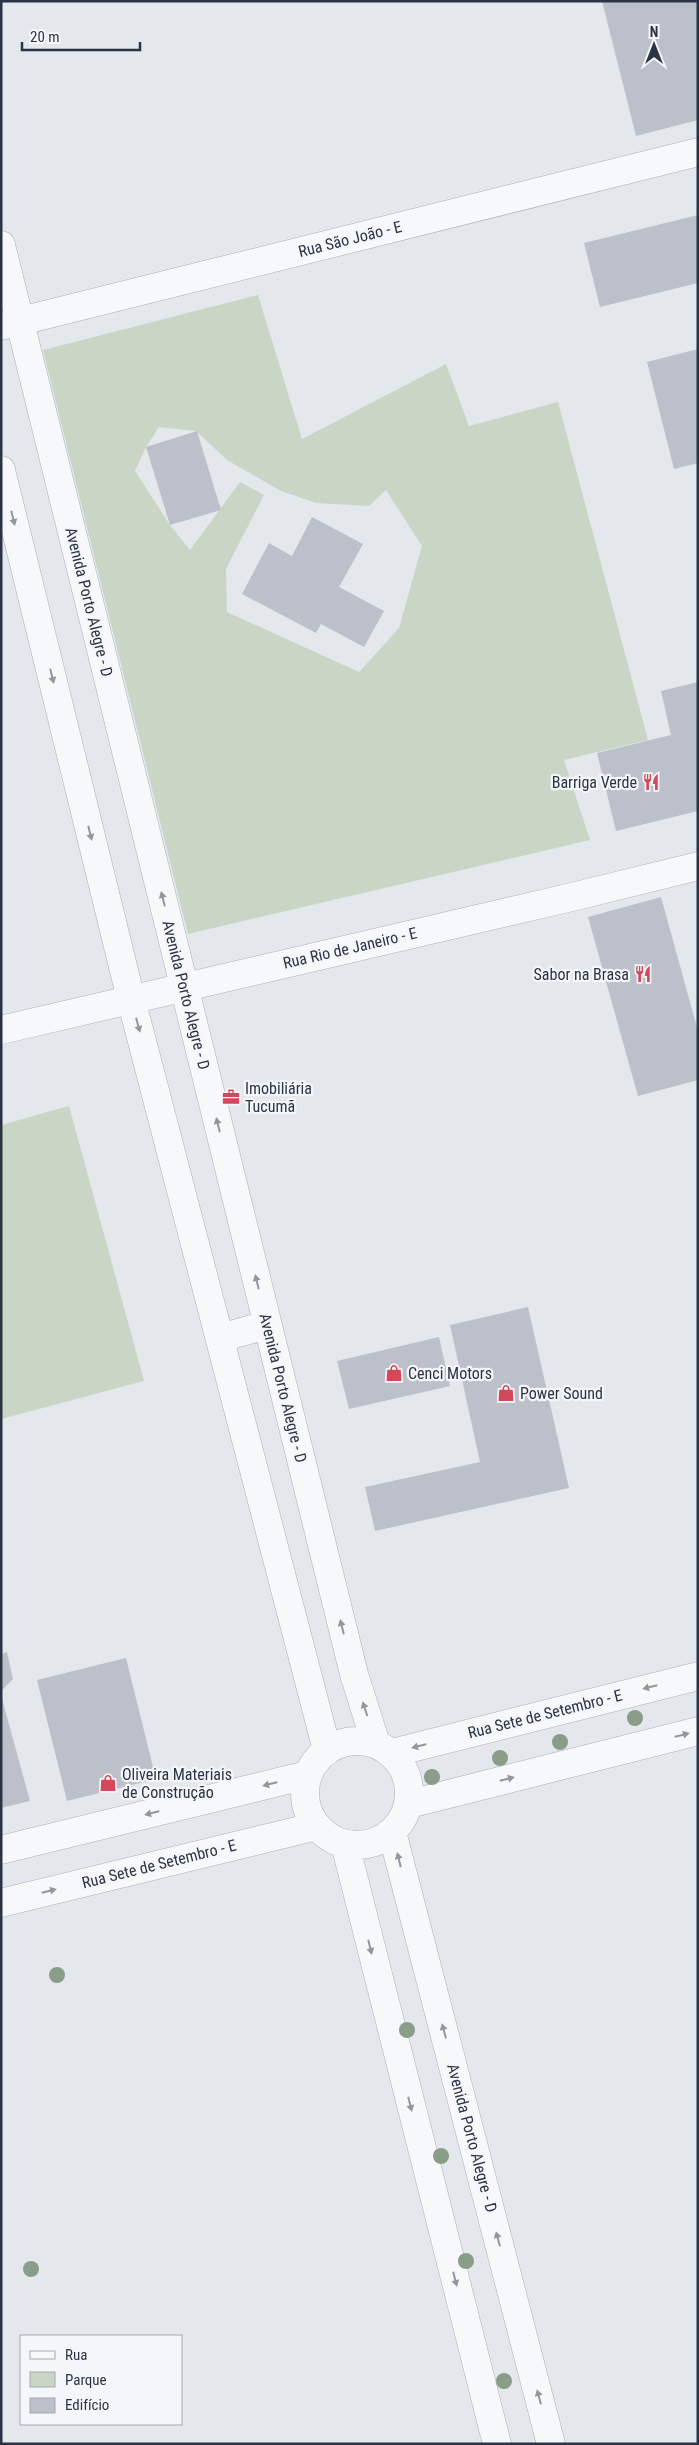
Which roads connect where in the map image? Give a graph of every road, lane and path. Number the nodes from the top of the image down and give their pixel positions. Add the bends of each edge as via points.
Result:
1 (698, 152) edge
2 (1, 245) edge
3 (11, 324) edge
4 (1, 470) edge
5 (698, 866) edge
6 (184, 986) junction
7 (131, 999) junction
8 (1, 1030) edge
9 (267, 1325) junction
10 (220, 1338) junction
11 (698, 1676) edge
12 (698, 1731) edge
13 (384, 1748) junction
14 (327, 1750) junction
15 (307, 1775) junction
16 (409, 1804) junction
17 (317, 1826) junction
18 (392, 1832) junction
19 (344, 1844) junction
20 (1, 1850) edge
21 (1, 1903) edge
22 (497, 2444) edge
23 (551, 2444) edge

1 - 3 street, Rua São João - E
2 - 3 street, Avenida Porto Alegre - D
6 -> 3 street, Avenida Porto Alegre - D
4 -> 7 street
5 - 6 street, Rua Rio de Janeiro - E
6 - 7 street, Rua Rio de Janeiro - E
9 -> 6 street, Avenida Porto Alegre - D
7 - 8 street, Rua Rio de Janeiro - E
7 -> 10 street
9 - 10 street
13 -> 9 street, Avenida Porto Alegre - D via 354,1674
10 - 14 street
11 -> 13 street, Rua Sete de Setembro - E
16 -> 12 street
13 - 14 street via 350,1740
13 - 16 street via 401,1763 407,1776
14 - 15 street
15 - 17 street via 304,1792 307,1810
15 -> 20 street
16 - 18 street via 403,1820
17 - 19 street
21 -> 17 street, Rua Sete de Setembro - E
18 - 19 street via 378,1841
23 -> 18 street, Avenida Porto Alegre - D
19 -> 22 street

